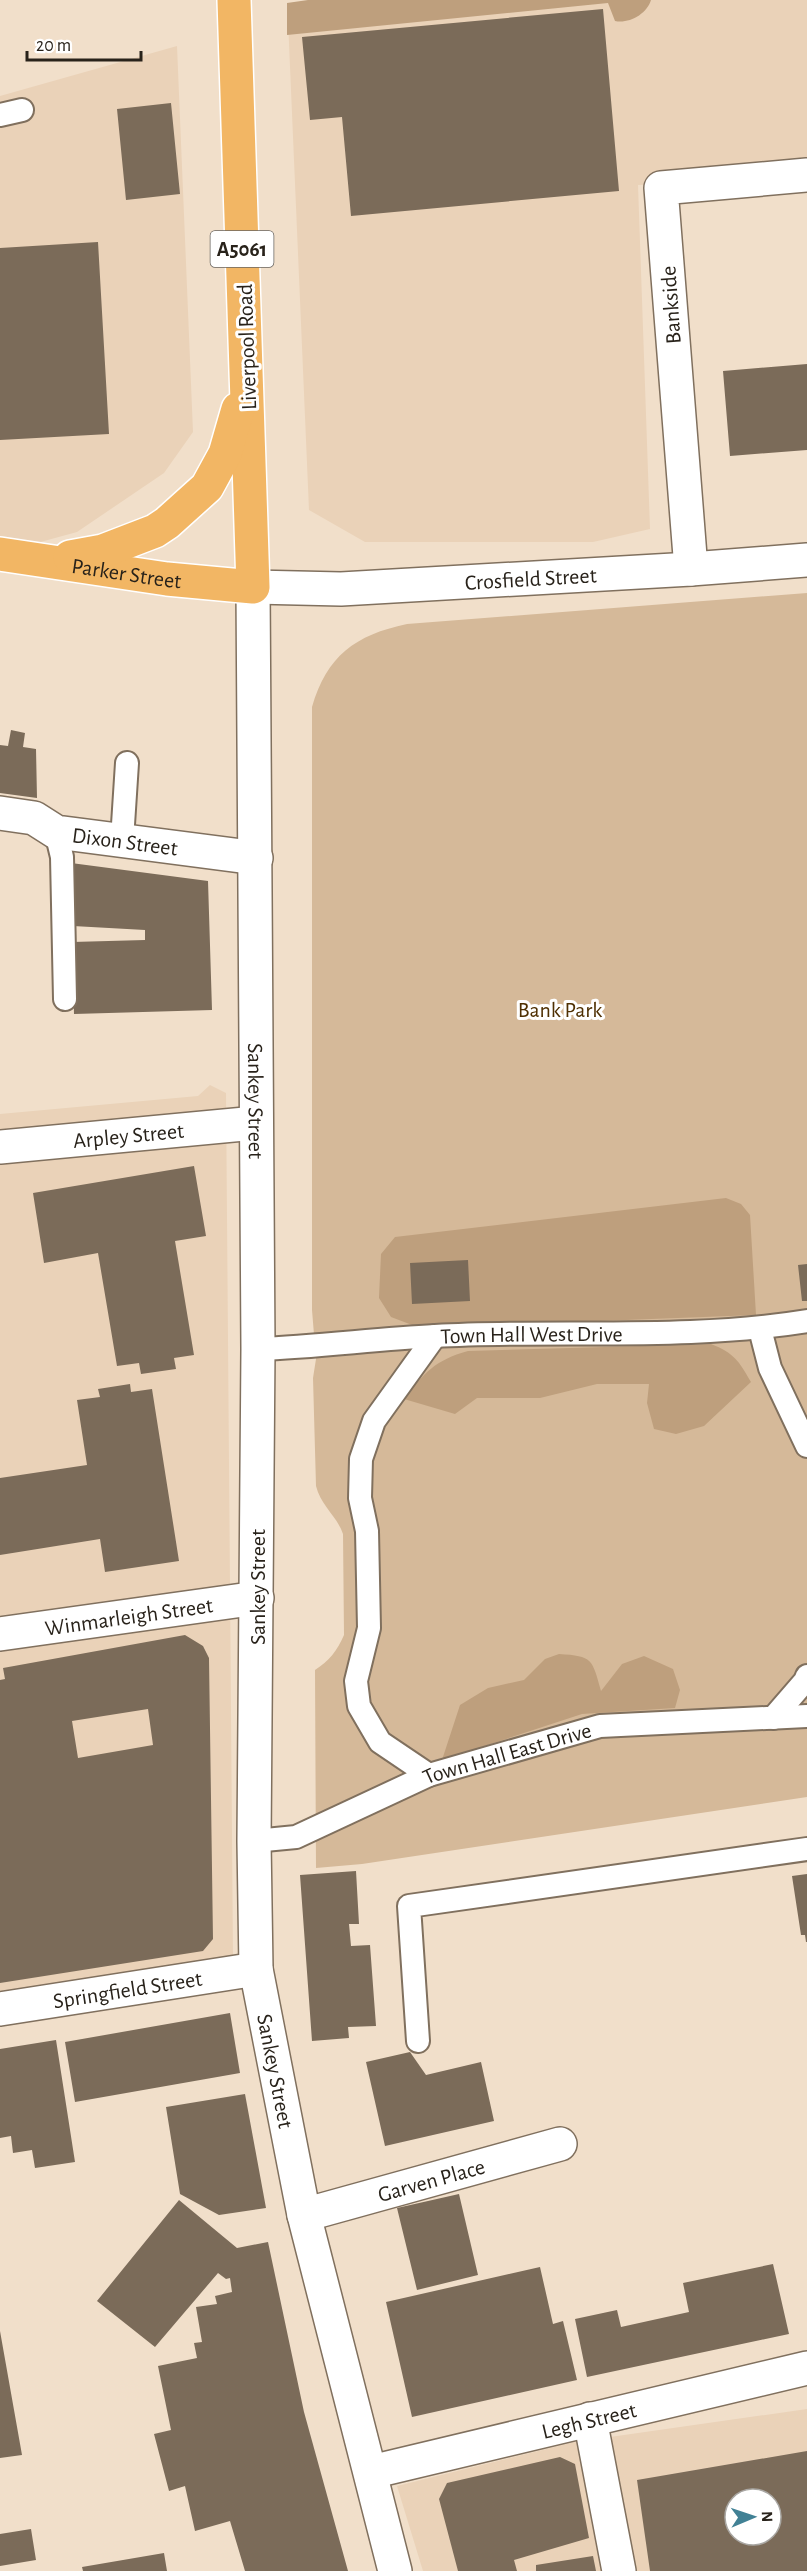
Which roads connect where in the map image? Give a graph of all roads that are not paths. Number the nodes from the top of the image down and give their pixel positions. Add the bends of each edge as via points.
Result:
1 (234, 14) edge
2 (807, 175) edge
3 (246, 360) junction
4 (0, 554) edge
5 (51, 560) junction
6 (807, 560) edge
7 (691, 569) junction
8 (253, 587) junction
9 (127, 763) dead end
10 (0, 813) edge
11 (56, 832) junction
12 (122, 840) junction
13 (256, 858) junction
14 (65, 999) dead end
15 (256, 1123) junction
16 (0, 1147) edge
17 (807, 1321) edge
18 (760, 1329) junction
19 (435, 1336) junction
20 (258, 1349) junction
21 (807, 1446) edge
22 (257, 1598) junction
23 (0, 1634) edge
24 (807, 1676) edge
25 (807, 1716) edge
26 (773, 1718) junction
27 (429, 1775) junction
28 (254, 1841) junction
29 (807, 1849) edge
30 (256, 1969) junction
31 (0, 2009) edge
32 (418, 2041) dead end
33 (560, 2144) dead end
34 (304, 2215) junction
35 (807, 2368) edge
36 (590, 2419) junction
37 (371, 2472) junction
38 (395, 2571) edge
39 (619, 2571) edge

1 - 3 highway, Liverpool Road / A5061
2 - 7 street, Bankside via 661,188
3 - 5 highway via 238,413 225,454 207,487 155,531 103,551
3 - 8 highway, Liverpool Road / A5061
4 - 5 highway, Parker Street
5 - 8 highway, Parker Street via 168,579
6 - 7 street, Crosfield Street
7 - 8 street, Crosfield Street via 341,589
8 - 13 street, Sankey Street
9 - 12 lane
10 - 11 street, Dixon Street via 34,818
11 - 12 street, Dixon Street
11 - 14 lane via 62,857
12 - 13 street, Dixon Street
13 - 15 street, Sankey Street
15 - 16 street, Arpley Street
15 - 20 street, Sankey Street
17 - 18 lane, Town Hall West Drive
18 - 19 lane, Town Hall West Drive
18 - 21 lane via 770,1368
19 - 20 lane, Town Hall West Drive
19 - 27 lane via 374,1421 361,1459 369,1628 356,1681 359,1706 380,1742
20 - 22 street, Sankey Street
22 - 23 street, Winmarleigh Street
22 - 28 street, Sankey Street
24 - 26 lane
25 - 26 lane, Town Hall East Drive
26 - 27 lane, Town Hall East Drive via 600,1726
27 - 28 lane, Town Hall East Drive via 296,1837
28 - 30 street, Sankey Street
29 - 32 lane via 408,1906
30 - 31 street, Springfield Street
30 - 34 street, Sankey Street
33 - 34 street, Garven Place
34 - 37 street, Sankey Street
35 - 36 street, Legh Street
36 - 37 street, Legh Street
36 - 39 street
37 - 38 street, Sankey Street

